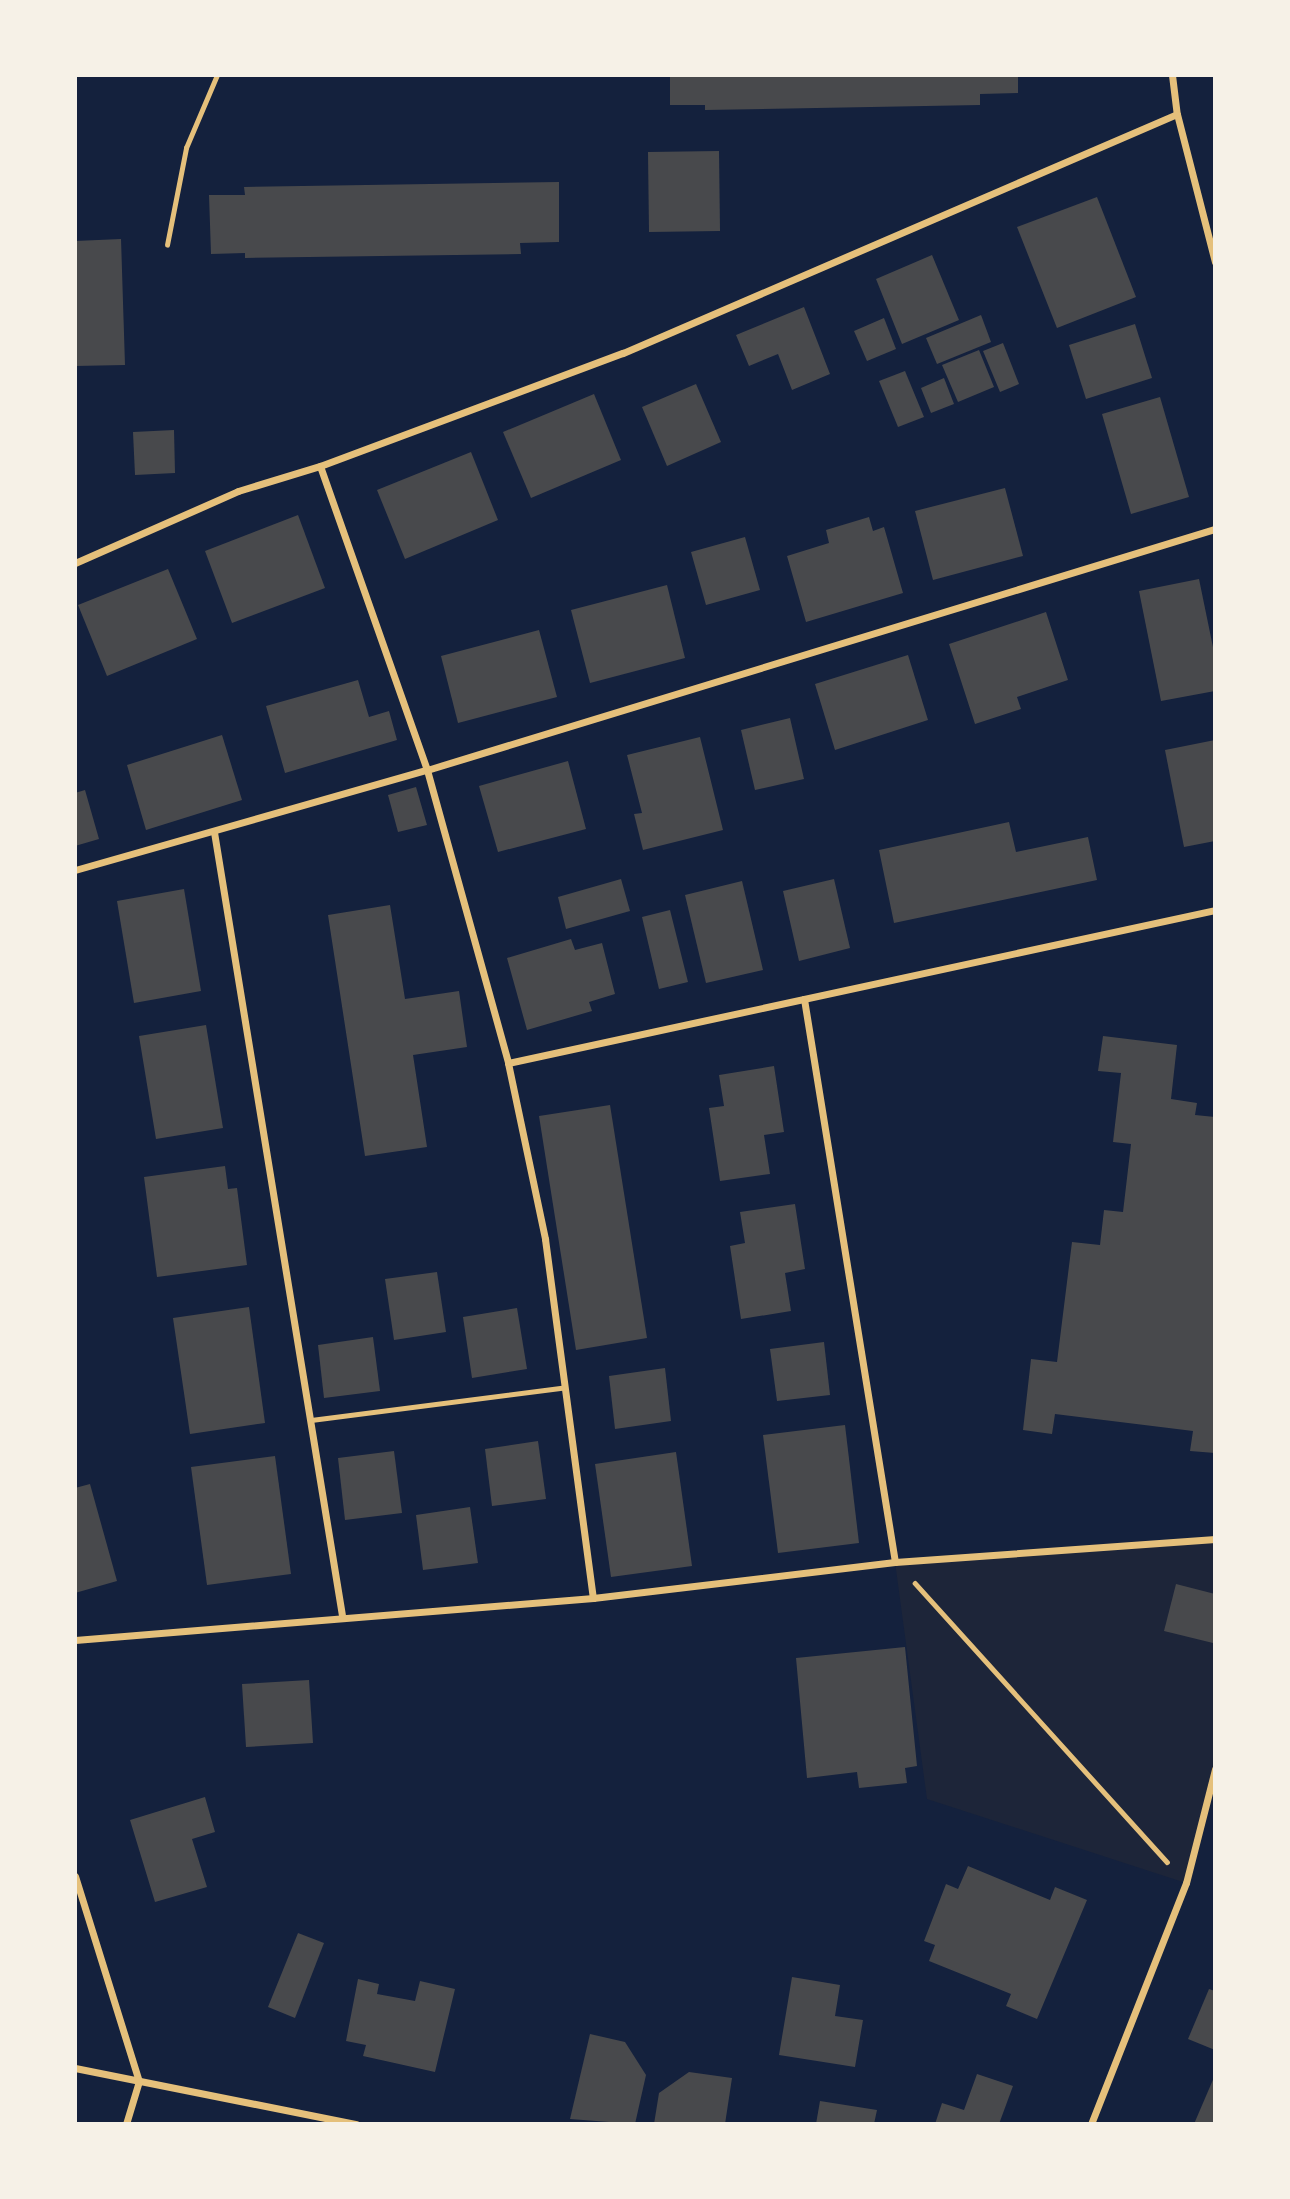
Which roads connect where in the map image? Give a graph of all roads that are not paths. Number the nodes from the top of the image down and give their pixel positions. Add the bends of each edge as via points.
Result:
1 (1172, 75) edge
2 (1177, 114) junction
3 (1215, 262) edge
4 (320, 466) junction
5 (1215, 529) edge
6 (75, 563) edge
7 (427, 770) junction
8 (214, 832) junction
9 (75, 870) edge
10 (1215, 910) edge
11 (804, 999) junction
12 (508, 1063) junction
13 (562, 1388) junction
14 (312, 1420) junction
15 (1215, 1539) edge
16 (895, 1562) junction
17 (593, 1598) junction
18 (342, 1615) junction
19 (75, 1640) edge
20 (1215, 1769) edge
21 (75, 1876) edge
22 (75, 2068) edge
23 (139, 2081) junction
24 (126, 2124) edge
25 (356, 2124) edge
26 (1091, 2124) edge

1 - 2 street
2 - 3 street
2 - 4 street via 623,353
4 - 6 street via 238,491
4 - 7 street
5 - 7 street
7 - 8 street
7 - 12 street
8 - 9 street
8 - 14 street
10 - 11 street
11 - 12 street
11 - 16 street
12 - 13 street via 545,1239
13 - 14 lane
13 - 17 street
14 - 18 street
15 - 16 street
16 - 17 street
17 - 18 street
18 - 19 street
20 - 26 street via 1186,1883
21 - 23 street
22 - 23 street
23 - 24 street
23 - 25 street

